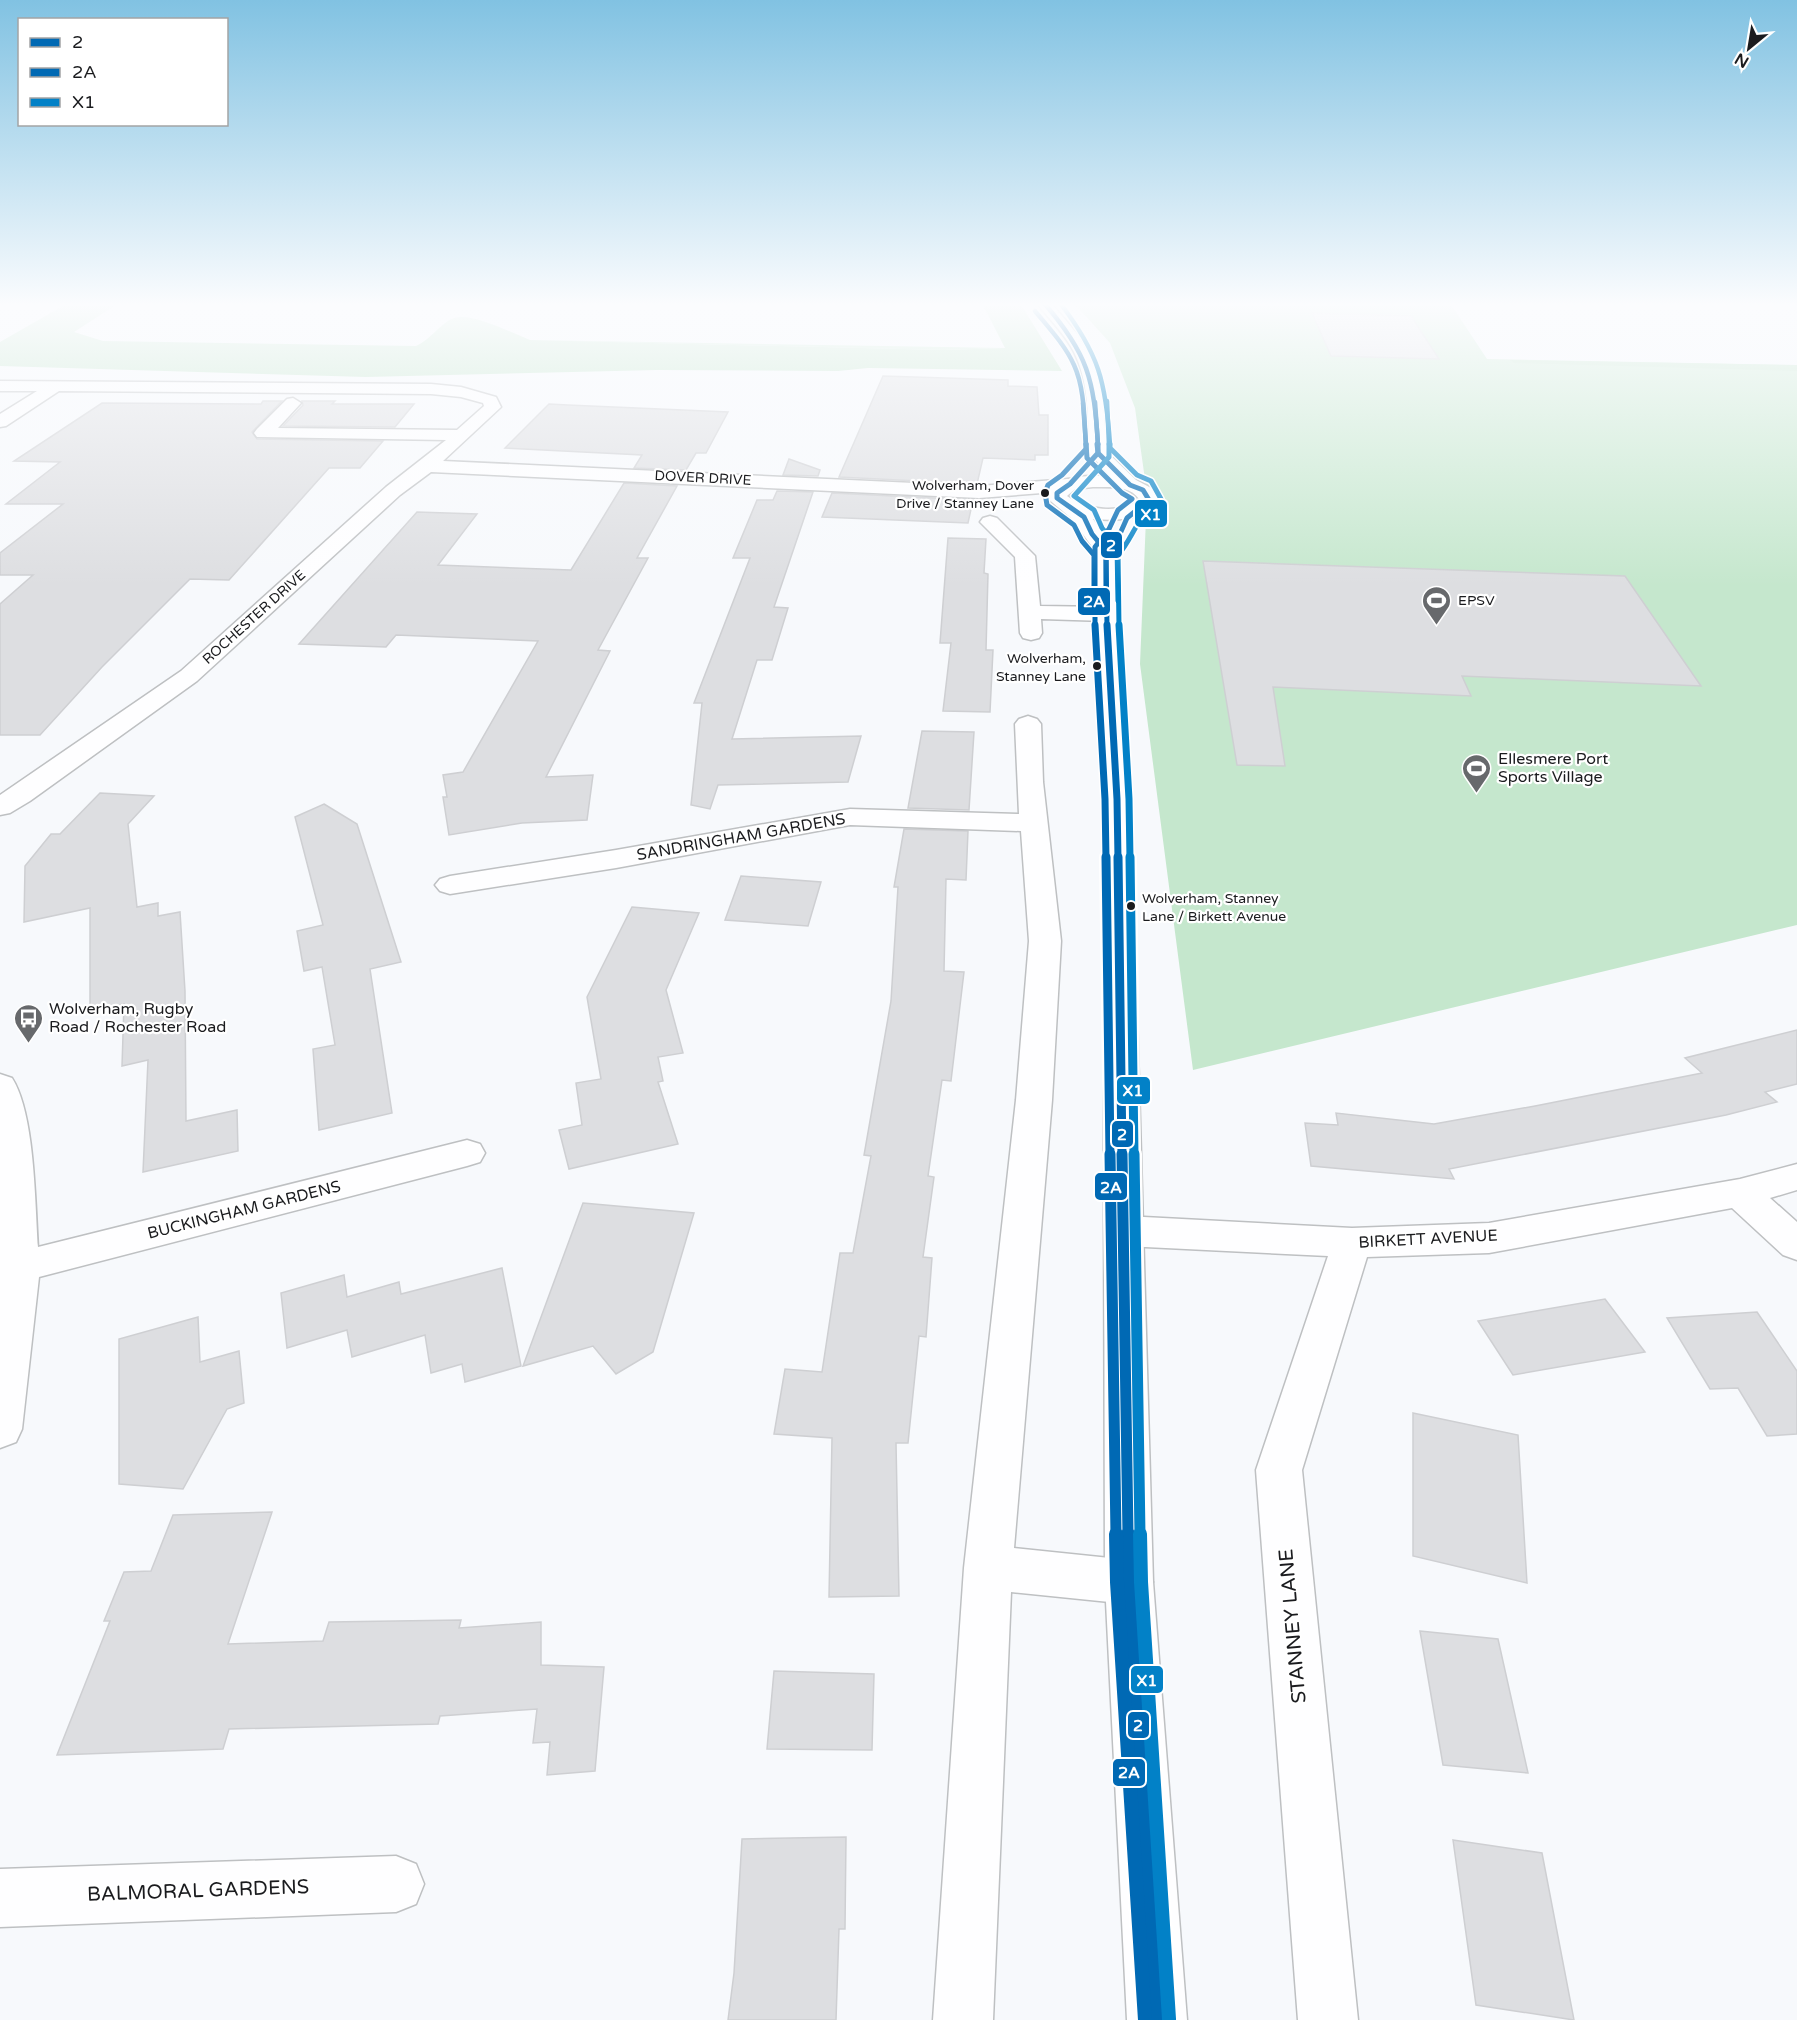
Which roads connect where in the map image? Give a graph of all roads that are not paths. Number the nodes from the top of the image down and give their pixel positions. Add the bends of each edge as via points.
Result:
1 (38, 397) edge
2 (482, 397) edge
3 (1093, 397) edge
4 (293, 403) dead end
5 (0, 422) edge
6 (460, 435) junction
7 (1098, 453) junction
8 (427, 466) junction
9 (1069, 485) junction
10 (1130, 485) junction
11 (979, 492) junction
12 (1071, 508) junction
13 (1135, 510) junction
14 (1028, 529) dead end
15 (1106, 551) junction
16 (1106, 614) junction
17 (1028, 724) dead end
18 (7, 798) edge
19 (1035, 823) junction
20 (450, 885) dead end
21 (0, 1086) edge
22 (467, 1153) dead end
23 (1797, 1177) edge
24 (1740, 1193) junction
25 (1125, 1231) junction
26 (1352, 1243) junction
27 (1797, 1245) edge
28 (20, 1267) junction
29 (0, 1430) edge
30 (988, 1568) junction
31 (1129, 1582) junction
32 (396, 1884) dead end
33 (0, 1898) edge
34 (963, 2020) edge
35 (1157, 2020) edge
36 (1328, 2020) edge

1 - 5 street
2 - 6 street, ROCHESTER DRIVE via 490,400 493,407
3 - 7 street
4 - 6 street via 262,433
6 - 8 street, ROCHESTER DRIVE
7 - 9 street
7 - 10 street
8 - 11 street, DOVER DRIVE
8 - 18 street, ROCHESTER DRIVE via 393,491 189,676
9 - 10 street, DOVER DRIVE via 1100,481
9 - 11 street, DOVER DRIVE
9 - 12 street via 1057,493 1057,498
10 - 13 street via 1143,490 1149,500
11 - 12 street, DOVER DRIVE
12 - 13 street, DOVER DRIVE via 1111,514
12 - 15 street via 1084,517
13 - 15 street
14 - 16 street via 996,528 1025,556 1031,622
15 - 16 street
16 - 25 street via 1117,799
17 - 19 street
19 - 20 street, SANDRINGHAM GARDENS via 850,817
19 - 30 street via 1045,940 1034,1100
21 - 28 street via 10,1124
22 - 28 street, BUCKINGHAM GARDENS
23 - 24 street, BIRKETT AVENUE
24 - 26 street, BIRKETT AVENUE via 1489,1238
24 - 27 street
25 - 26 street, BIRKETT AVENUE
25 - 31 street
26 - 36 street, STANNEY LANE via 1279,1470
28 - 29 street
30 - 31 street
30 - 34 street
31 - 35 street
32 - 33 street, BALMORAL GARDENS

